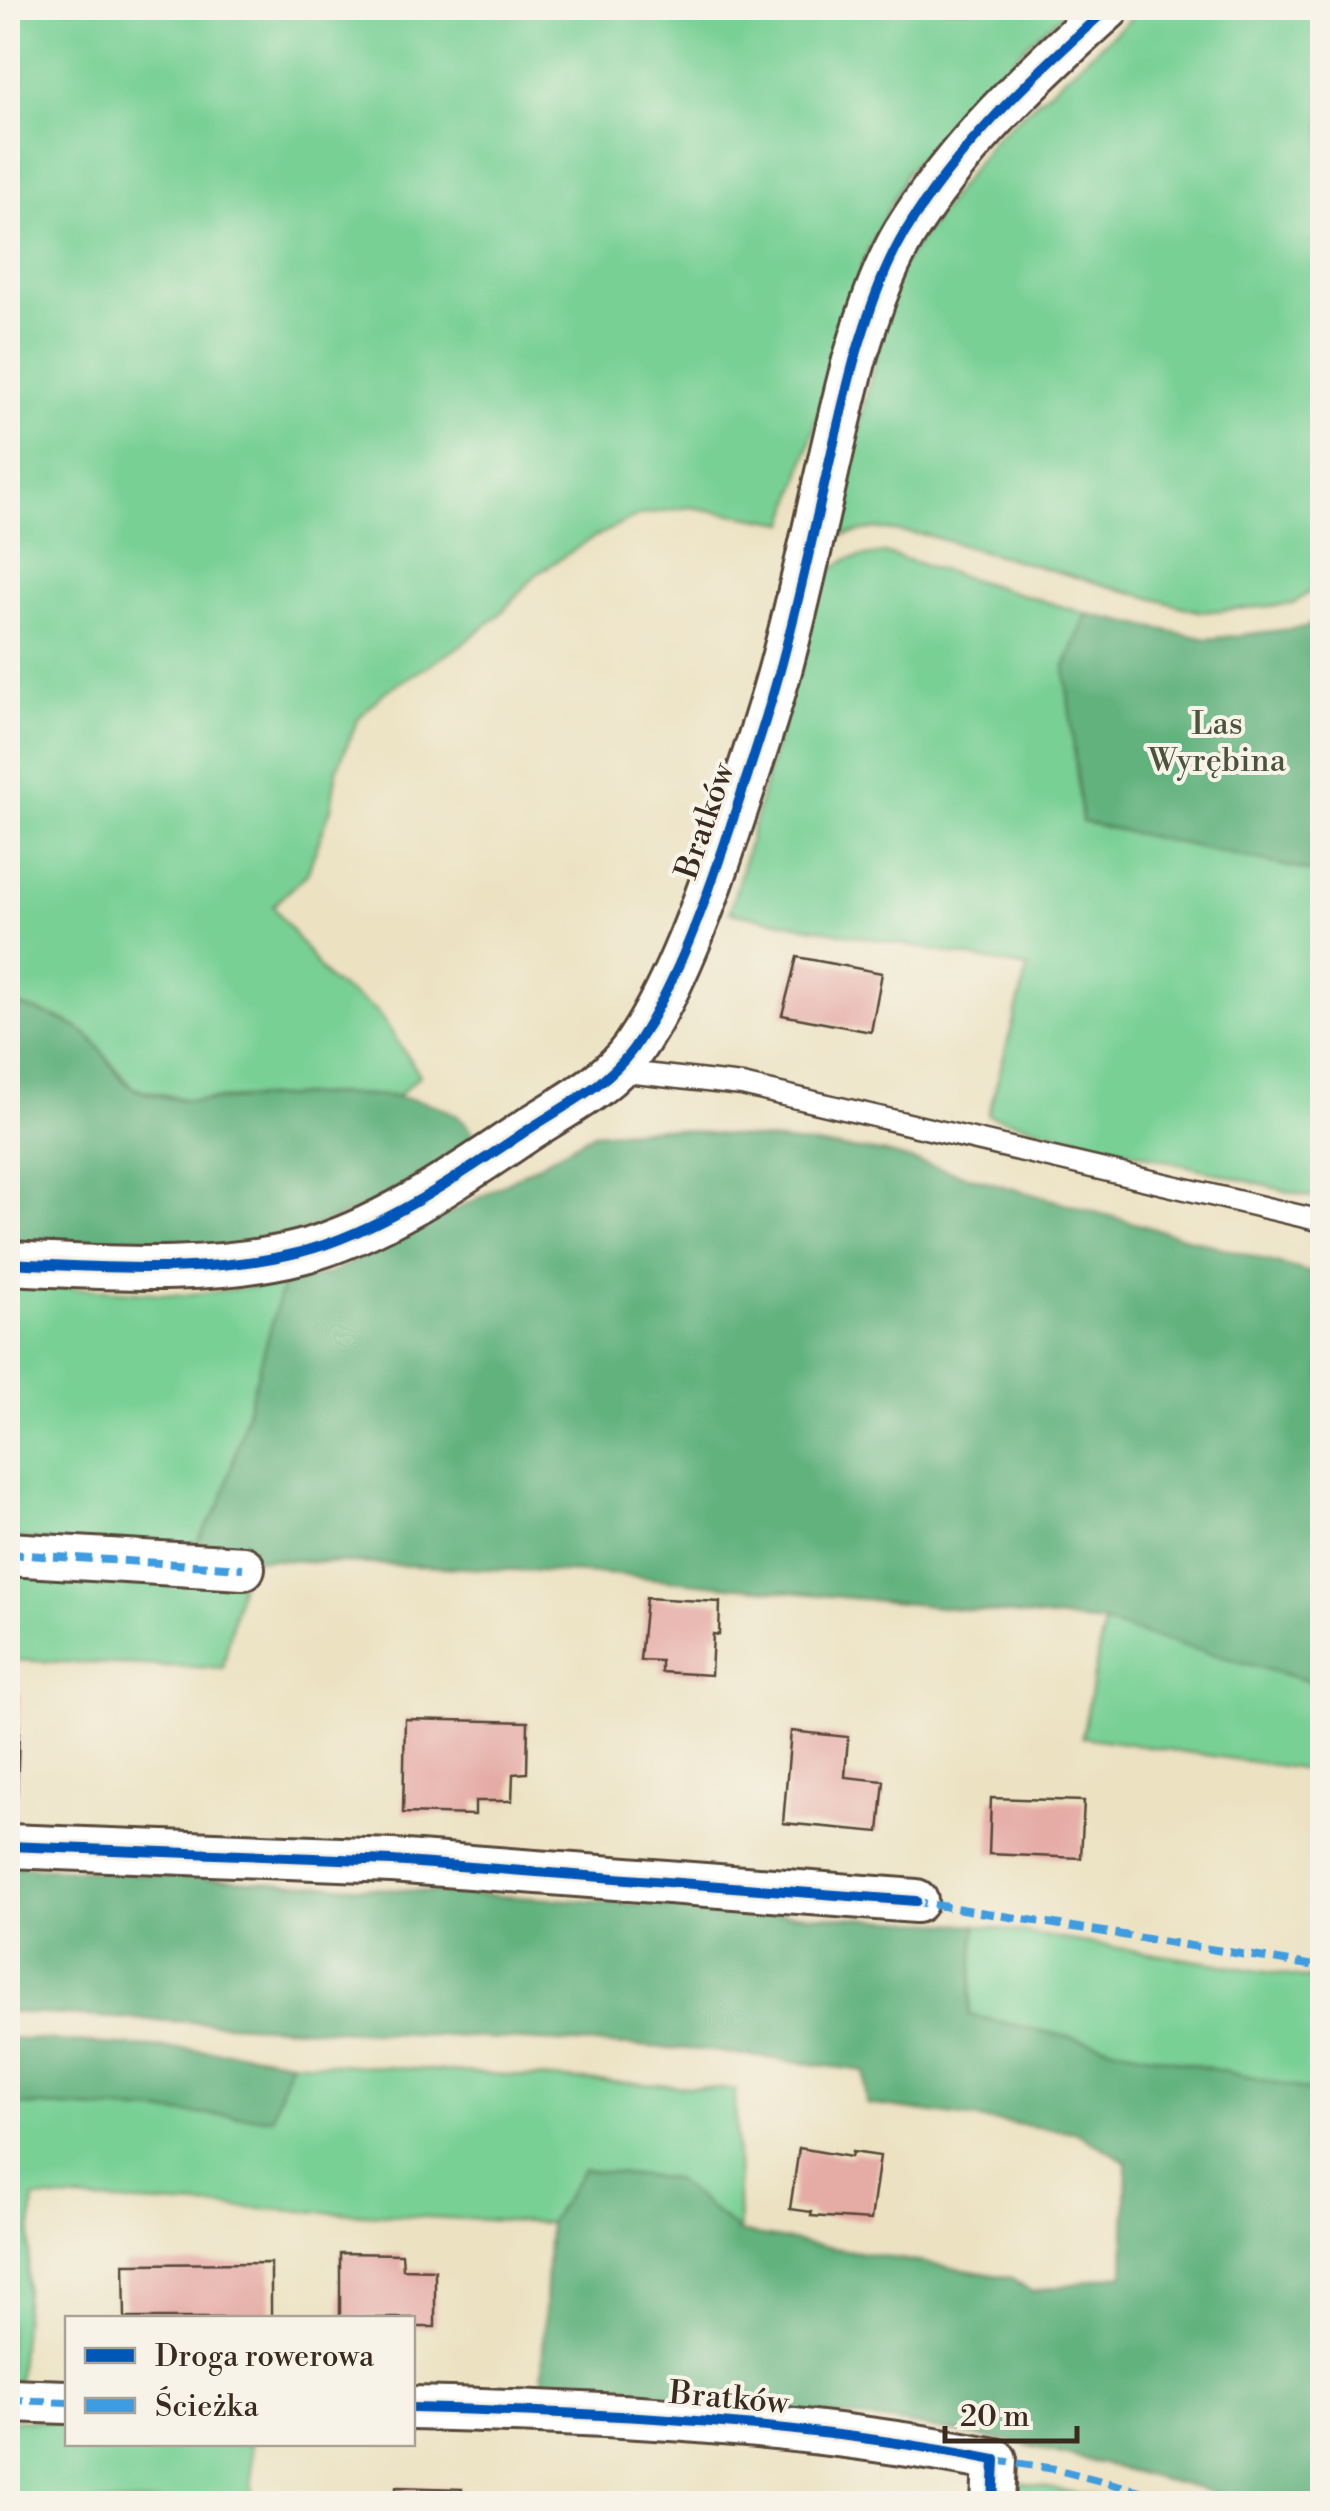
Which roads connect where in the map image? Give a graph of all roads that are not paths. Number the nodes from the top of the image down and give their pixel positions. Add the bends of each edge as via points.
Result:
1 (1108, 8) edge
2 (615, 1071) junction
3 (1322, 1221) edge
4 (8, 1262) edge
5 (8, 1554) edge
6 (243, 1568) dead end
7 (8, 1846) edge
8 (916, 1901) dead end
9 (8, 2400) edge
10 (65, 2402) edge
11 (415, 2408) edge
12 (993, 2504) edge

1 - 2 street, Bratków via 960,154 889,263 854,361 767,718 716,870 654,1011
2 - 3 lane via 742,1085
2 - 4 street, Bratków via 453,1180 315,1247 179,1267
5 - 6 street
7 - 8 street via 392,1862
9 - 10 street
11 - 12 street, Bratków via 725,2422 922,2446 995,2460

